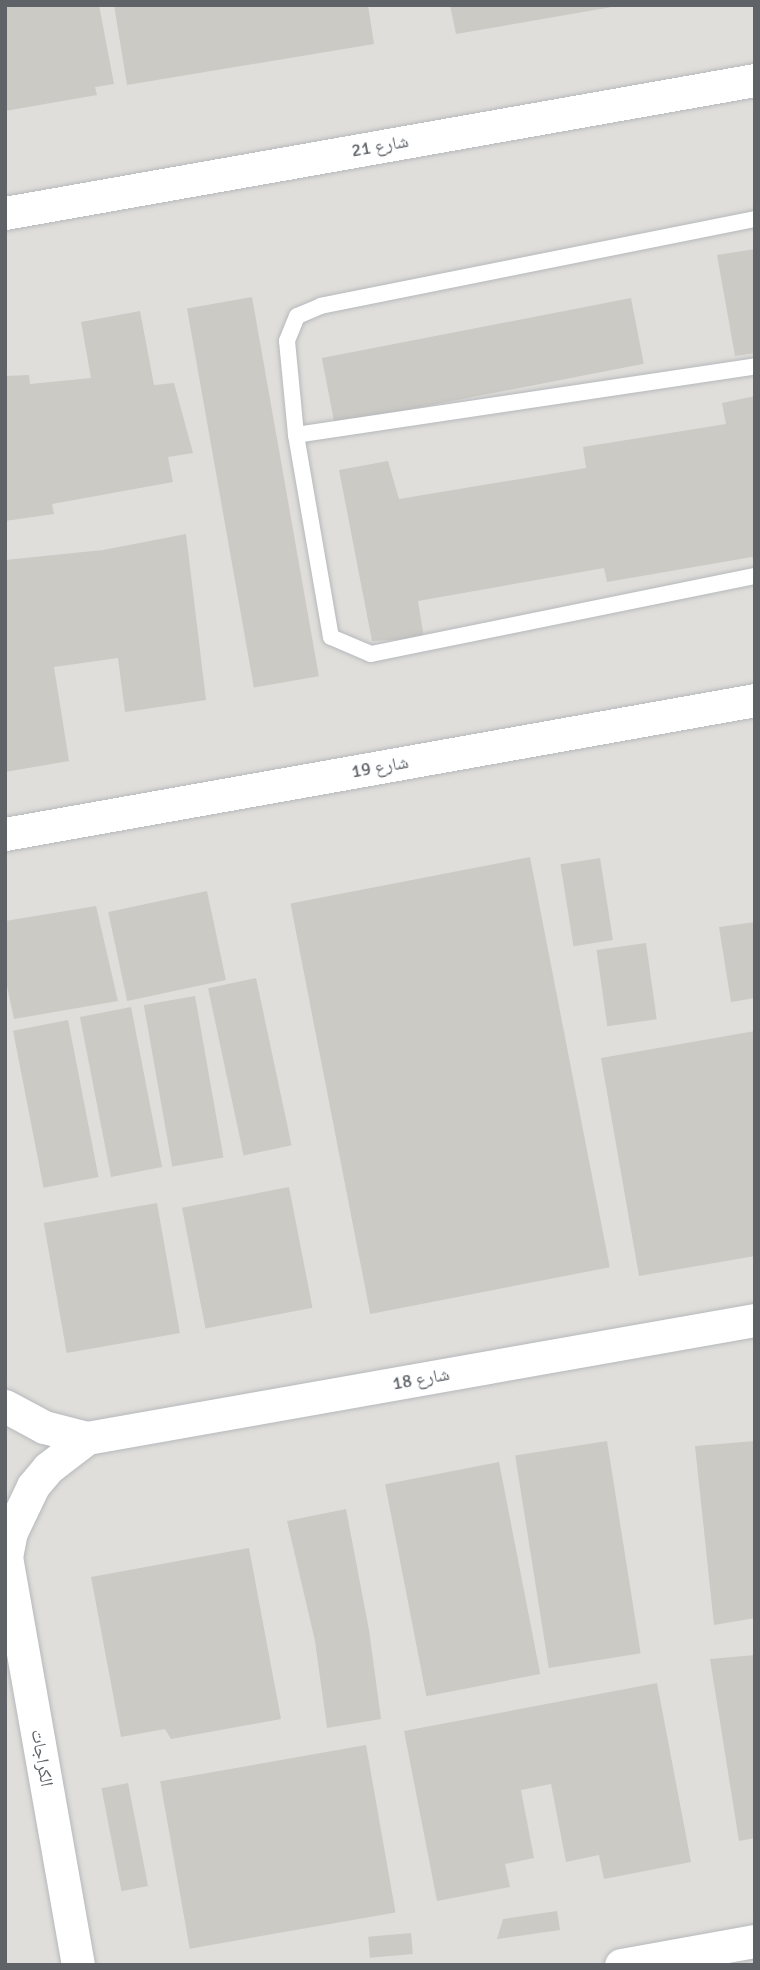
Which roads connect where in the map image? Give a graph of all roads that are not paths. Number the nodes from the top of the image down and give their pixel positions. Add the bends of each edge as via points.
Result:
1 (755, 80) edge
2 (5, 213) edge
3 (755, 219) edge
4 (755, 366) edge
5 (296, 436) junction
6 (755, 576) edge
7 (755, 700) edge
8 (5, 834) edge
9 (755, 1320) edge
10 (5, 1405) edge
11 (87, 1438) junction
12 (6, 1554) edge
13 (755, 1941) edge
14 (78, 1965) edge
15 (621, 1965) edge

1 - 2 street, شارع 21
3 - 5 lane via 321,306 298,316 287,341
4 - 5 lane
5 - 6 lane via 331,637 371,654
7 - 8 street, شارع 19
9 - 11 street, شارع 18
10 - 11 street, شارع 18 via 44,1427
11 - 12 street, شارع 18 via 33,1486
12 - 14 street, الكراجات
13 - 15 street

